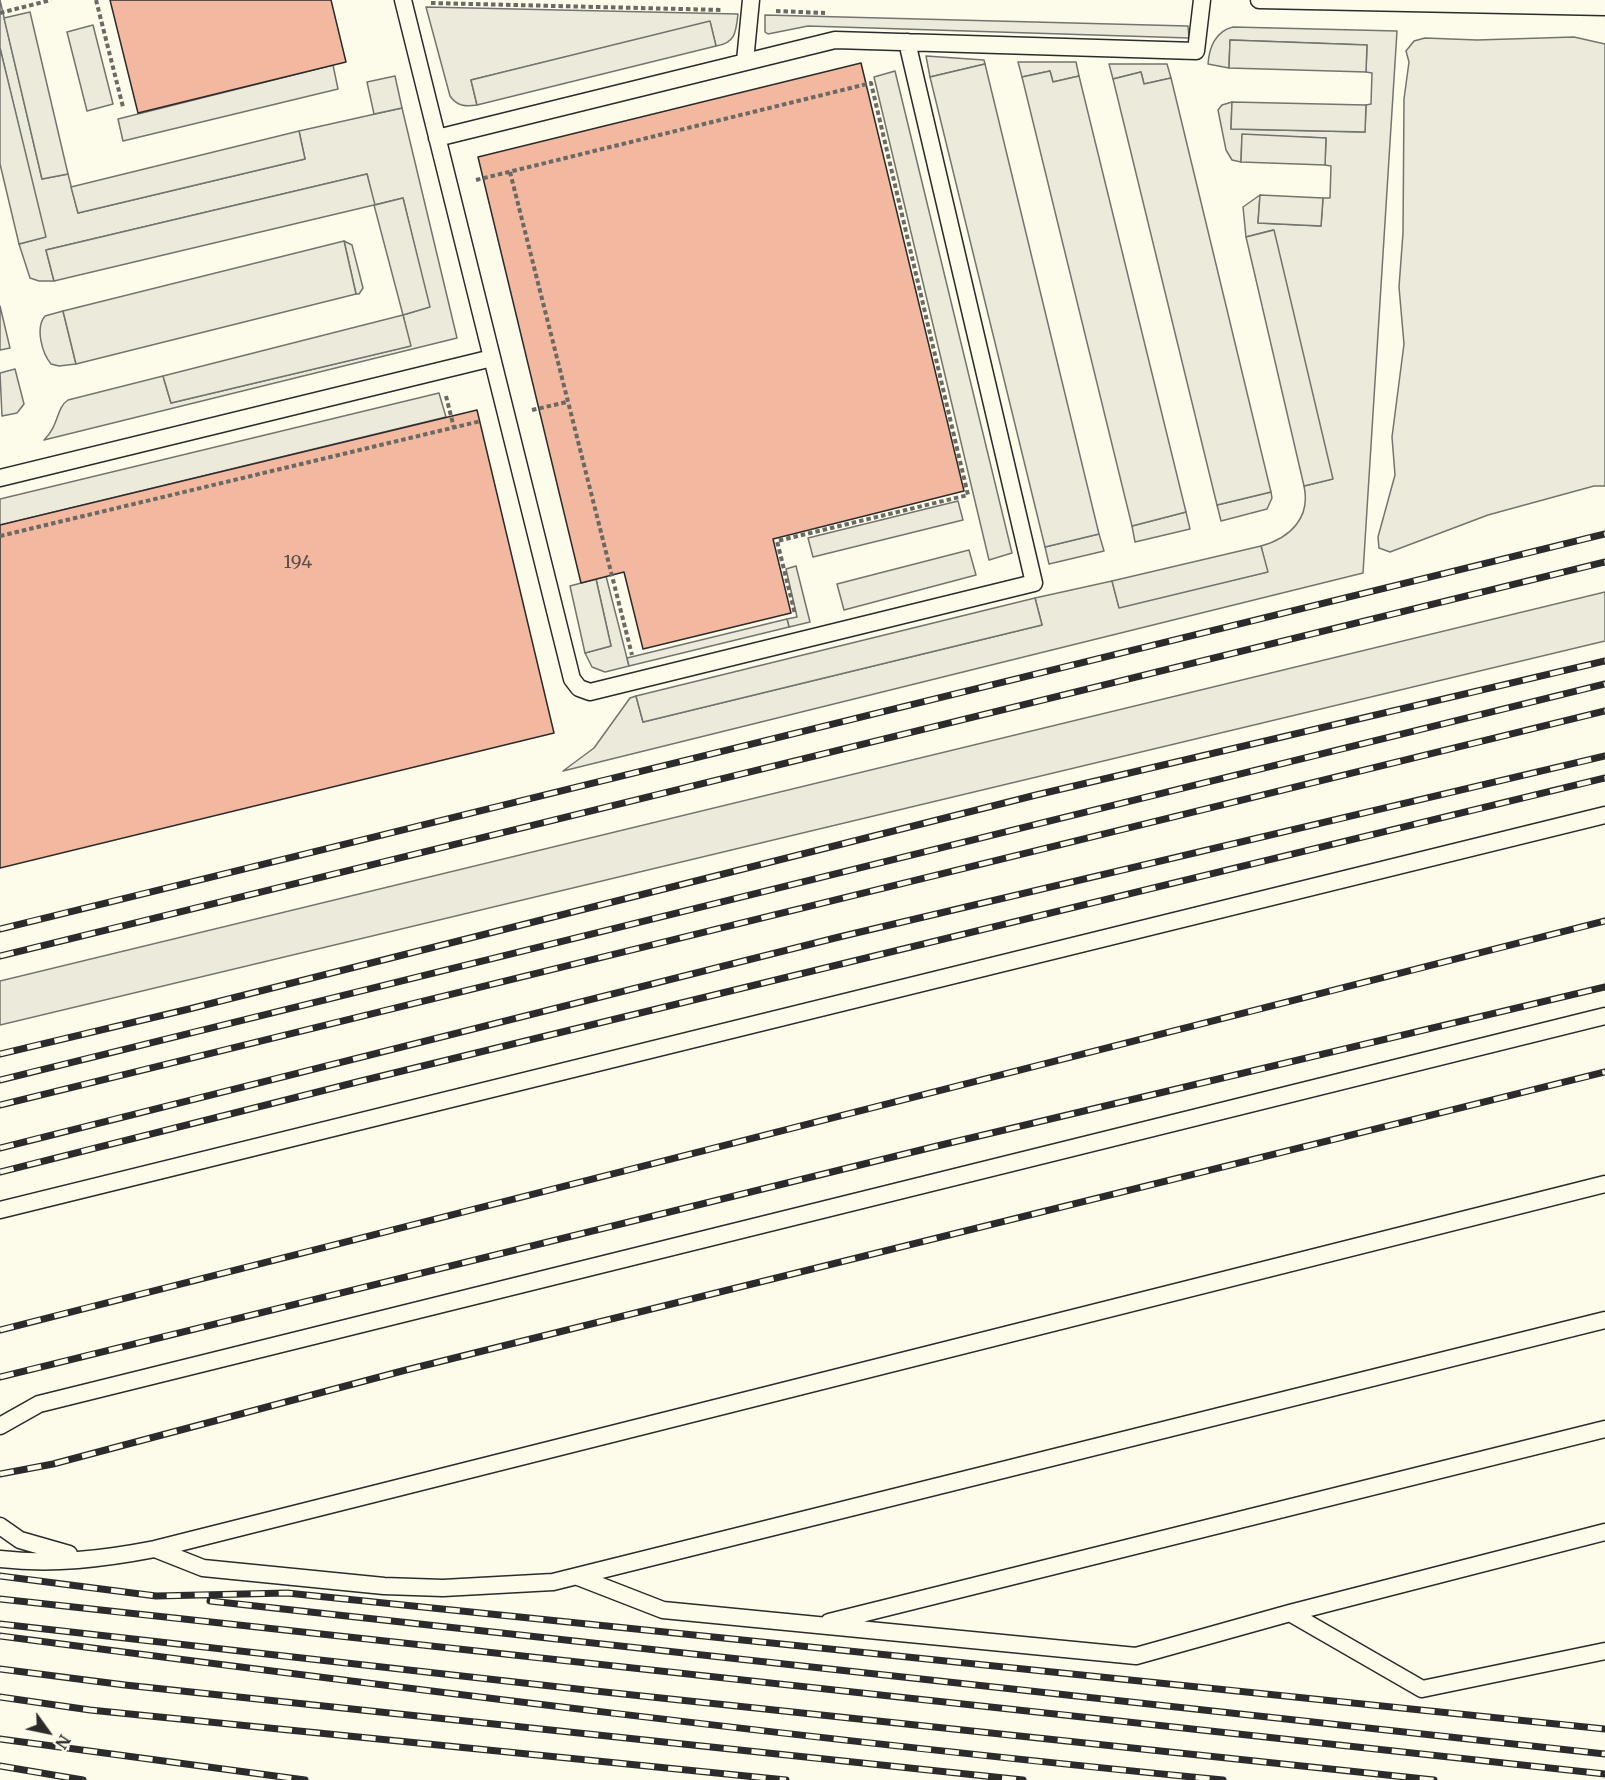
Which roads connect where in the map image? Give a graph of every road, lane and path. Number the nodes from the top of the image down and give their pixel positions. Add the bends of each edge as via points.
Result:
1 (51, 0) edge
2 (96, 0) edge
3 (1202, 0) edge
4 (1259, 0) edge
5 (403, 1) edge
6 (751, 5) edge
7 (1605, 7) edge
8 (0, 13) edge
9 (833, 13) dead end
10 (907, 42) junction
11 (745, 61) junction
12 (123, 107) dead end
13 (437, 138) junction
14 (510, 172) junction
15 (483, 178) dead end
16 (492, 358) junction
17 (567, 402) junction
18 (538, 408) dead end
19 (451, 416) dead end
20 (480, 422) dead end
21 (454, 428) junction
22 (0, 478) edge
23 (0, 536) edge
24 (784, 618) dead end
25 (642, 652) dead end
26 (1605, 815) edge
27 (1605, 1016) edge
28 (1605, 1184) edge
29 (0, 1210) edge
30 (1605, 1320) edge
31 (0, 1426) edge
32 (1605, 1430) edge
33 (0, 1526) edge
34 (1605, 1532) edge
35 (155, 1549) junction
36 (0, 1559) edge
37 (100, 1559) junction
38 (578, 1577) junction
39 (1290, 1613) junction
40 (817, 1625) junction
41 (1605, 1651) edge

1 - 8 path
2 - 12 path
3 - 10 lane via 1196,51
4 - 7 lane
5 - 6 path
5 - 13 lane
6 - 9 path
6 - 11 lane
10 - 11 lane via 835,40
10 - 16 lane via 1034,583 605,690 590,692 579,688 572,679
11 - 13 lane
13 - 16 lane
14 - 15 path
14 - 17 path
14 - 24 path via 871,83 969,495 777,541 795,616
16 - 22 lane
17 - 18 path
17 - 25 path via 632,655
19 - 21 path
20 - 21 path
21 - 23 path
26 - 29 lane
27 - 31 lane via 39,1404
28 - 35 lane
30 - 38 lane
32 - 40 lane
33 - 37 lane via 20,1540 50,1551
34 - 39 lane
35 - 37 lane
35 - 38 lane via 203,1568 384,1586 526,1585
36 - 37 lane
38 - 40 lane via 663,1610
39 - 40 lane via 1136,1656
39 - 41 lane via 1422,1689

